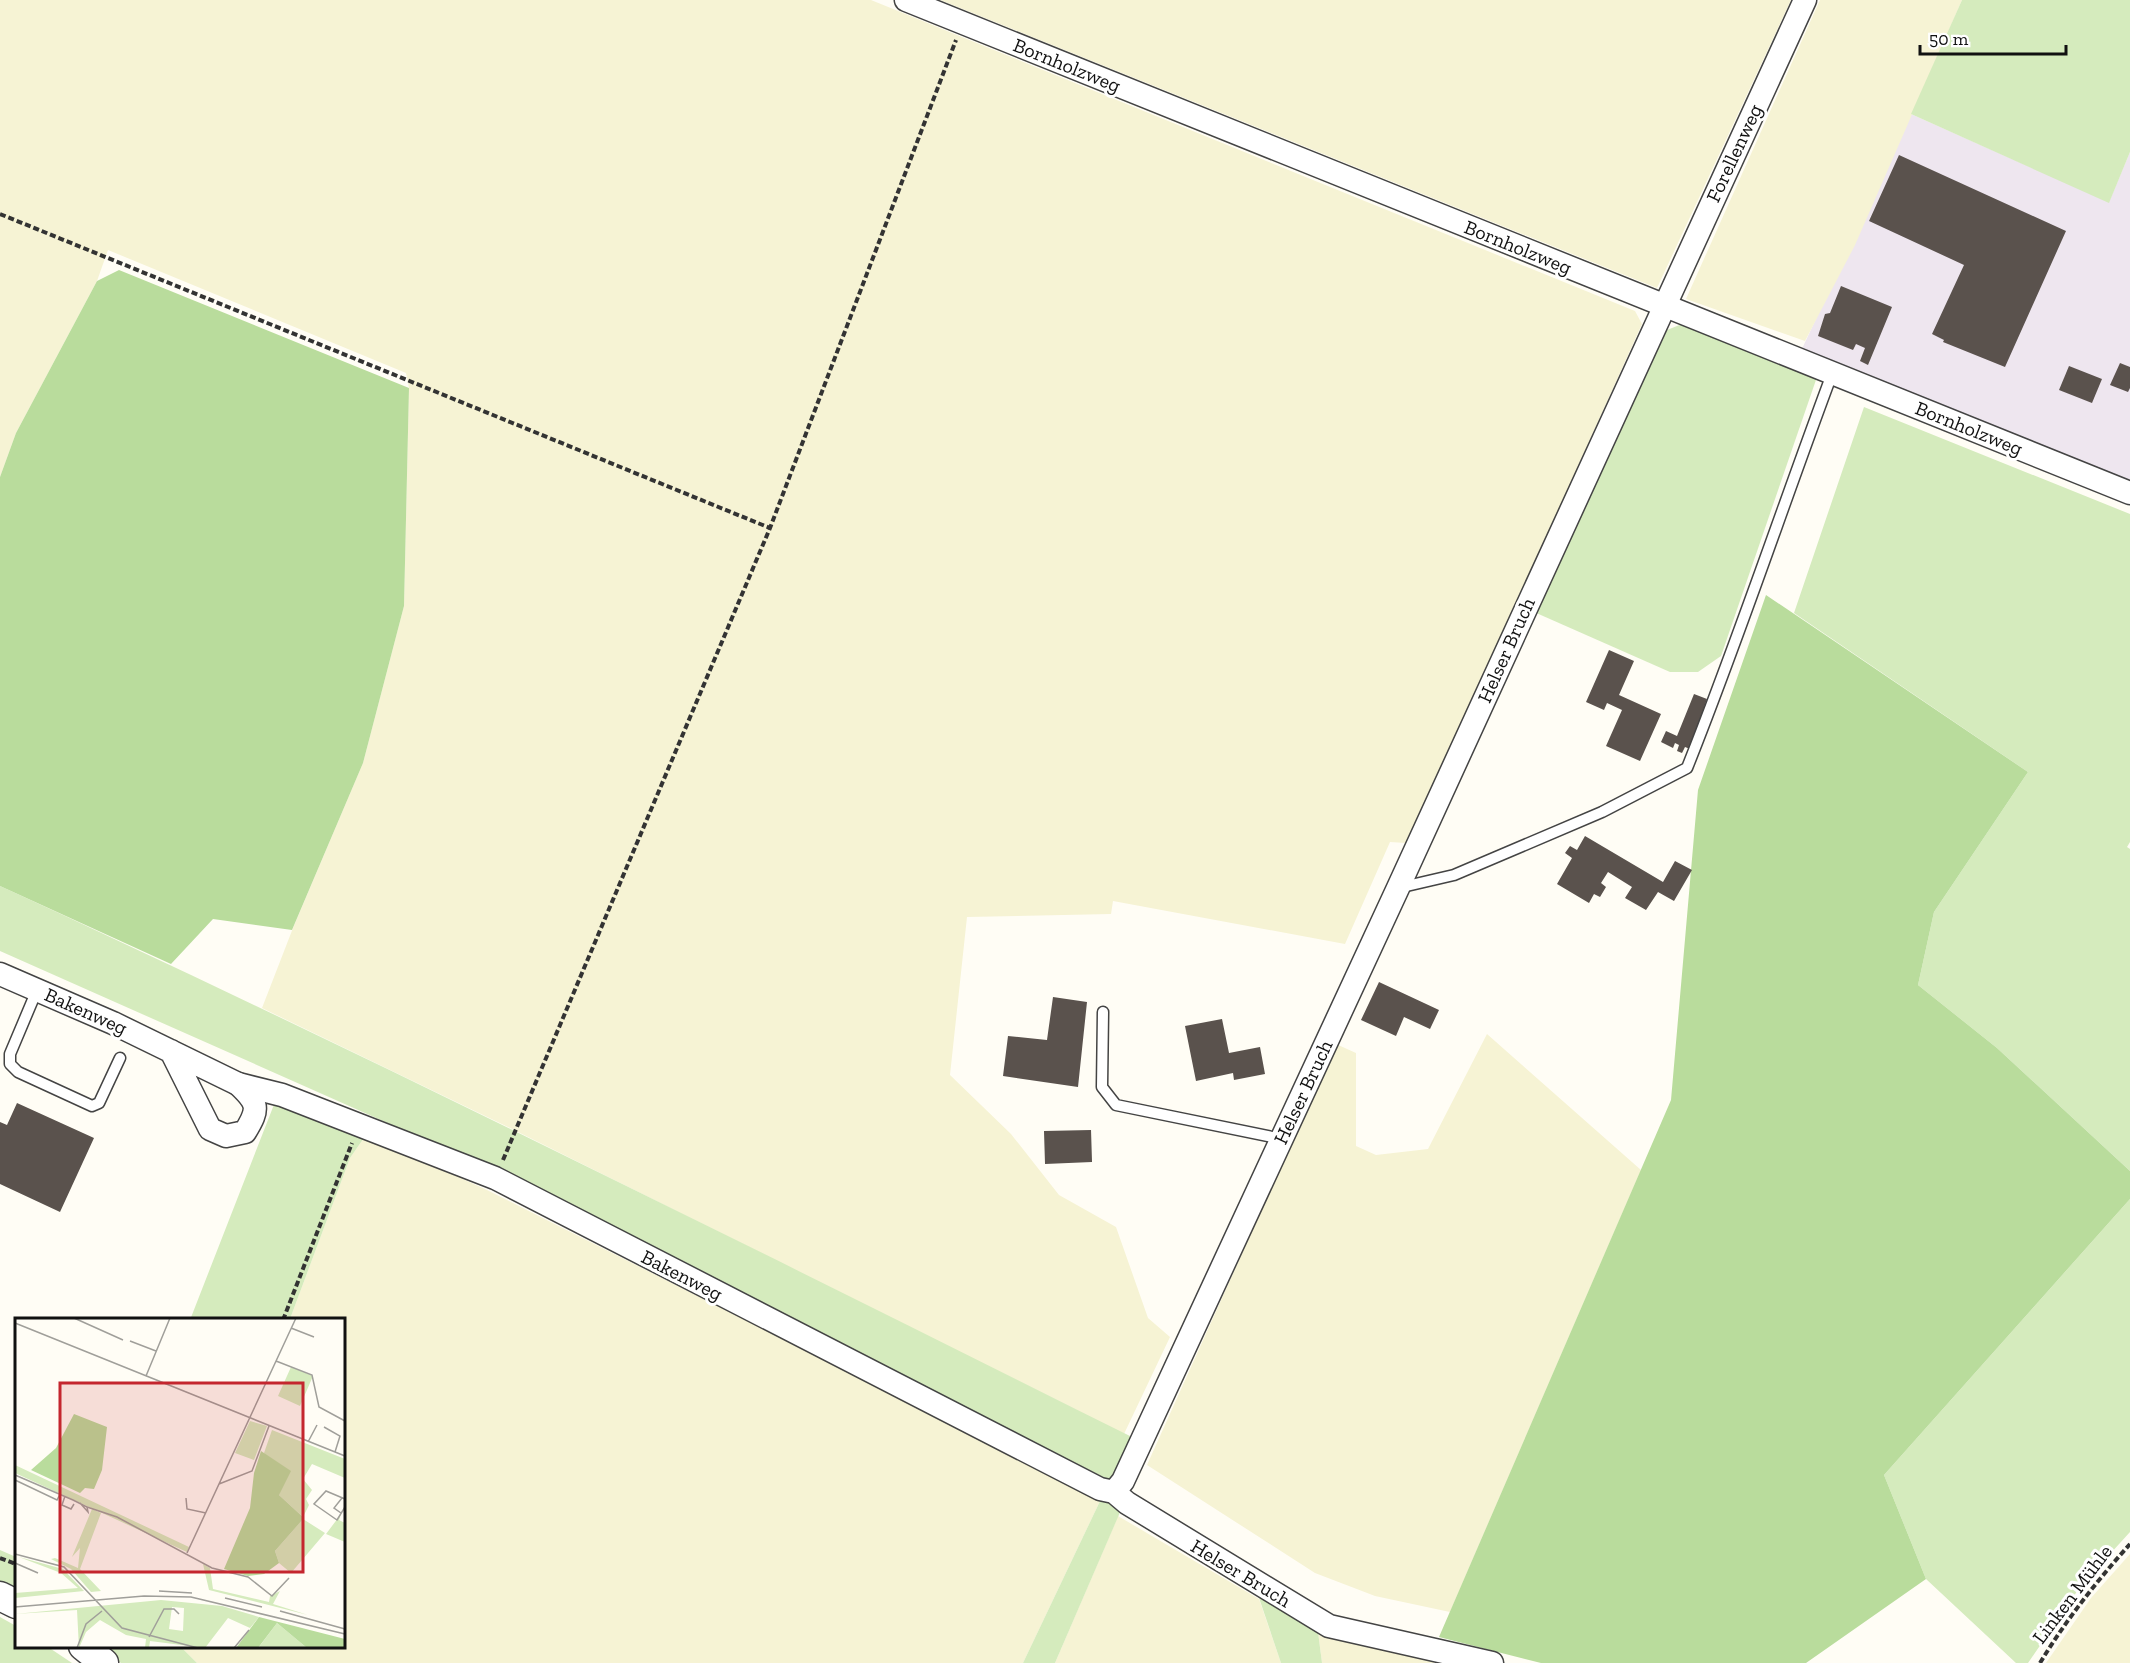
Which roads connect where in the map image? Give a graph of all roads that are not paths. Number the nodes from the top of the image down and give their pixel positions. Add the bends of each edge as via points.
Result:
1 (906, 0) edge
2 (1804, 0) edge
3 (1663, 306) junction
4 (1832, 374) junction
5 (2130, 493) edge
6 (1398, 888) junction
7 (0, 974) edge
8 (37, 990) junction
9 (1103, 1012) dead end
10 (171, 1051) junction
11 (120, 1058) dead end
12 (238, 1083) junction
13 (1282, 1139) junction
14 (1114, 1492) junction
15 (0, 1596) edge
16 (15, 1604) edge
17 (84, 1648) edge
18 (104, 1663) edge
19 (1492, 1663) edge

1 - 3 street, Bornholzweg
2 - 3 street, Forellenweg
3 - 4 street, Bornholzweg
3 - 6 street, Helser Bruch
4 - 5 street, Bornholzweg
4 - 6 lane via 1687,768 1602,812 1454,875
6 - 13 street, Helser Bruch
7 - 8 street, Bakenweg
8 - 10 street, Bakenweg
8 - 11 lane via 10,1054 10,1064 18,1072 92,1106 99,1103
9 - 13 lane via 1102,1087 1116,1106
10 - 12 street, Bakenweg
10 - 12 street via 210,1129 226,1136 245,1132 255,1116 253,1099
12 - 14 street, Bakenweg via 282,1095 495,1178 1100,1489
13 - 14 street, Helser Bruch via 1123,1481
14 - 19 street, Helser Bruch via 1329,1626
15 - 16 street
17 - 18 street

